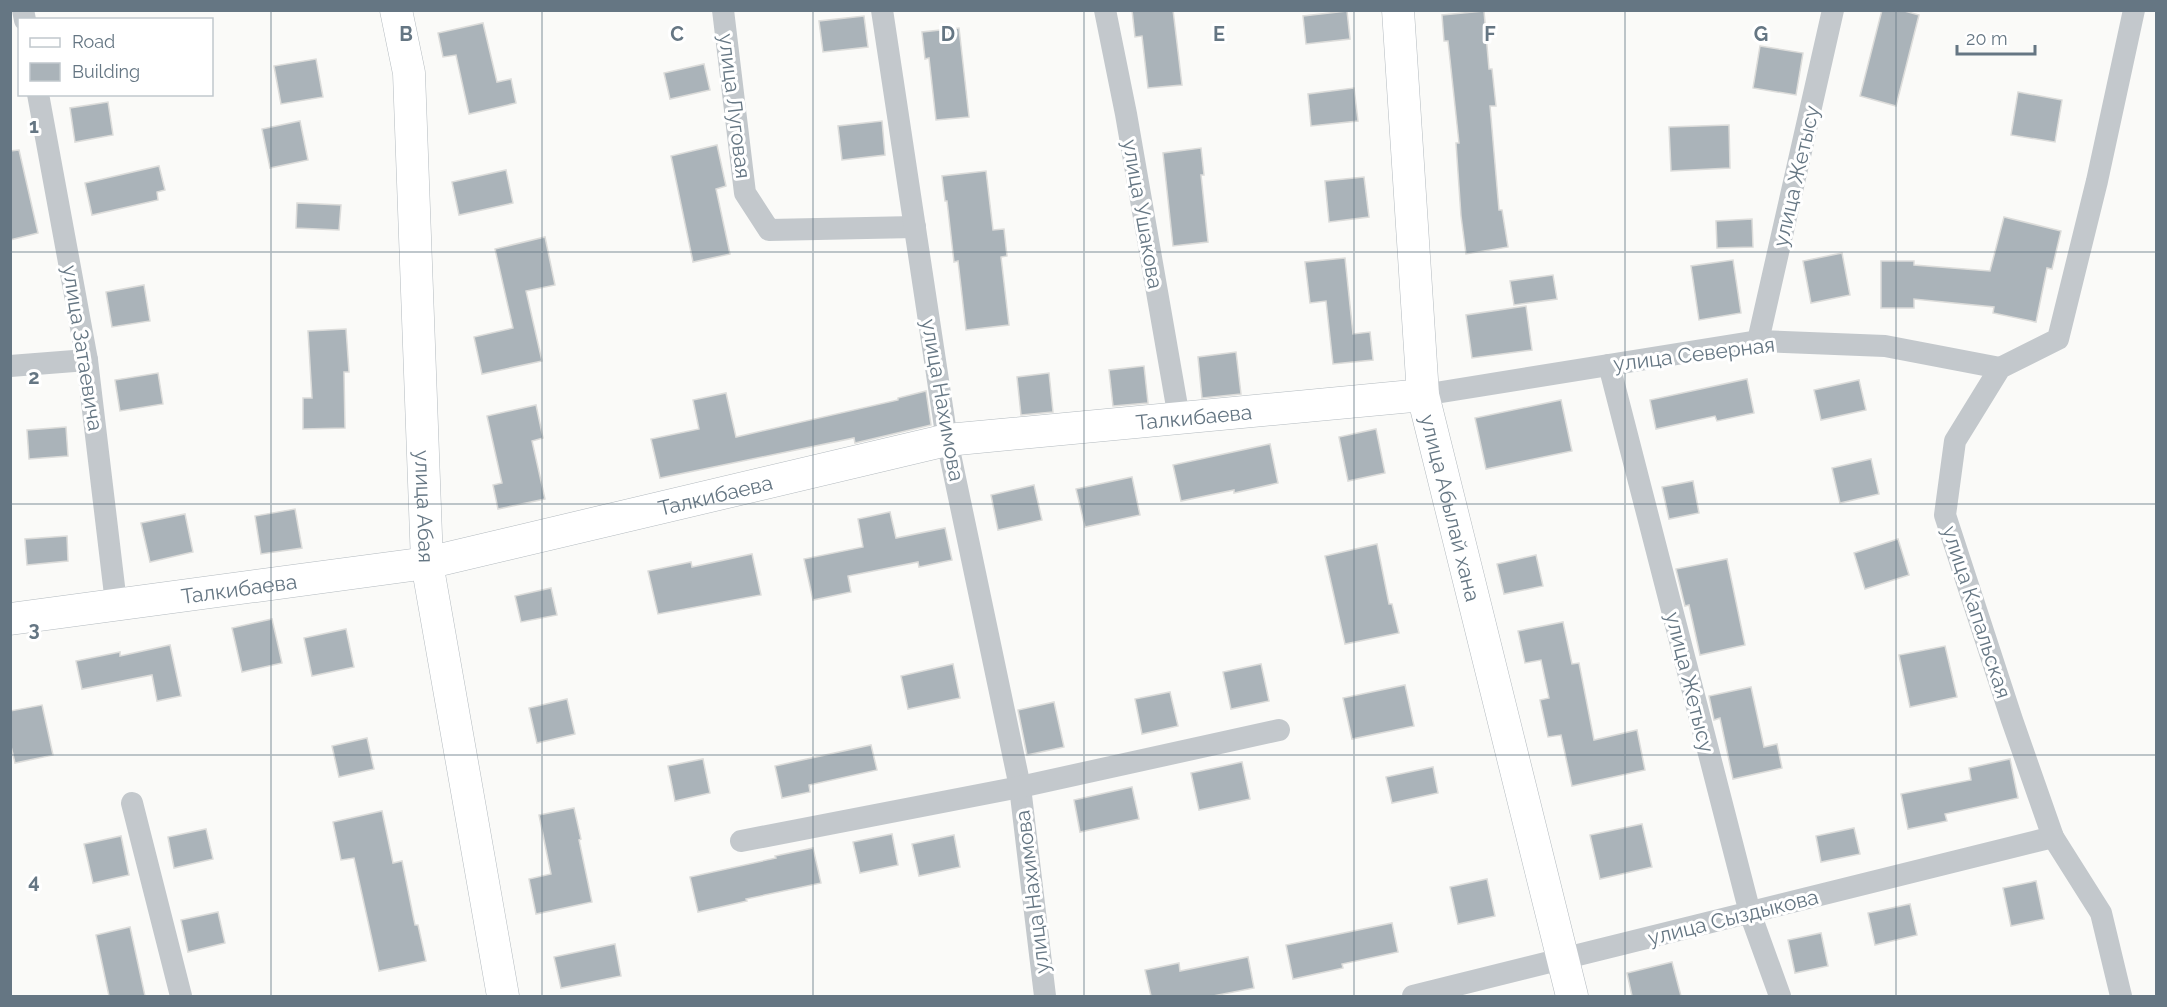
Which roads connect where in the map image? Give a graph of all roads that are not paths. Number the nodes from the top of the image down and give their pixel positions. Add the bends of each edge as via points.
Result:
1 (396, 10) edge
2 (723, 10) edge
3 (882, 10) edge
4 (1105, 10) edge
5 (1398, 10) edge
6 (1833, 10) edge
7 (2134, 10) edge
8 (38, 96) edge
9 (915, 227) junction
10 (1758, 341) junction
11 (87, 360) junction
12 (1609, 365) junction
13 (10, 366) edge
14 (2000, 368) junction
15 (1423, 395) junction
16 (1179, 418) junction
17 (947, 440) junction
18 (427, 562) junction
19 (117, 603) junction
20 (10, 619) edge
21 (1279, 729) dead end
22 (1020, 787) junction
23 (132, 803) dead end
24 (2053, 837) junction
25 (741, 841) dead end
26 (1750, 913) junction
27 (1562, 960) junction
28 (181, 996) edge
29 (503, 996) edge
30 (1045, 996) edge
31 (1413, 996) edge
32 (1572, 996) edge
33 (1780, 996) edge
34 (2121, 996) edge

1 - 18 street, улица Абая via 409,72
2 - 9 street, улица Луговая via 746,193 769,230
3 - 9 street, улица Нахимова
4 - 16 street, улица Ушакова
5 - 15 street, улица Абылай хана
6 - 10 street, улица Жетысу
7 - 14 street via 2058,339
8 - 11 street, улица Затаевича
9 - 17 street, улица Нахимова
10 - 12 street, улица Северная
10 - 14 street, улица Северная via 1885,346
11 - 13 street
11 - 19 street, улица Затаевича
12 - 15 street, улица Северная
12 - 26 street, улица Жетысу
14 - 24 street, улица Капальская via 1955,441 1945,515
15 - 16 street, Талкибаева
15 - 27 street, улица Абылай хана
16 - 17 street, Талкибаева
17 - 18 street, Талкибаева
17 - 22 street, улица Нахимова
18 - 19 street, Талкибаева
18 - 29 street, улица Абая
19 - 20 street, Талкибаева
21 - 22 street, улица Нахимова
22 - 25 street, улица Нахимова
22 - 30 street, улица Нахимова
23 - 28 street
24 - 26 street, улица Сыздыкова
24 - 34 street, улица Капальская via 2101,913
26 - 27 street, улица Сыздыкова
26 - 33 street, улица Жетысу
27 - 31 street, улица Сыздыкова
27 - 32 street, улица Абылай хана

